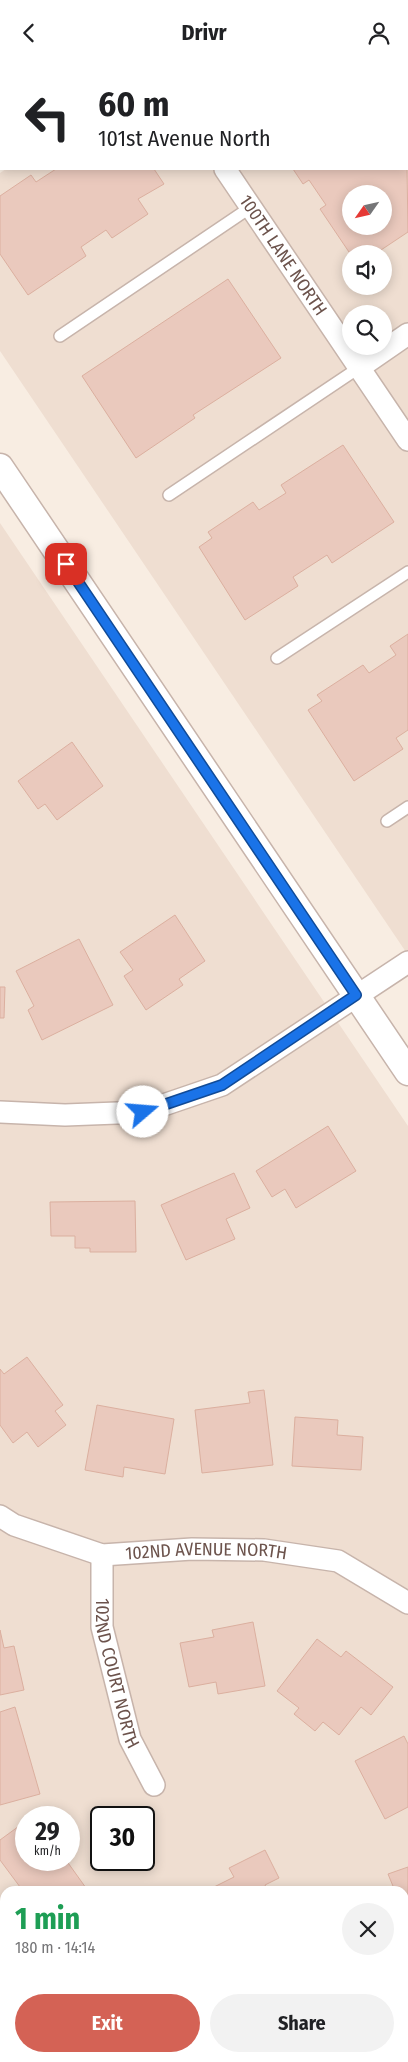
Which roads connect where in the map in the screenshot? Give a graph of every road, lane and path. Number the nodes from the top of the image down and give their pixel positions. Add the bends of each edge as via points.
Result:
1 (226, 170) edge
2 (251, 207) junction
3 (408, 334) edge
4 (60, 336) dead end
5 (360, 367) junction
6 (408, 440) edge
7 (0, 467) edge
8 (169, 495) dead end
9 (408, 572) edge
10 (277, 658) dead end
11 (408, 807) edge
12 (387, 821) dead end
13 (408, 962) edge
14 (356, 995) junction
15 (408, 1073) edge
16 (0, 1112) edge
17 (0, 1516) edge
18 (102, 1555) junction
19 (408, 1603) edge
20 (154, 1785) dead end

1 - 2 street, 100TH LANE NORTH
2 - 4 lane
2 - 5 street, 100TH LANE NORTH
3 - 5 street
5 - 6 street, 100TH LANE NORTH
5 - 8 lane
7 - 14 street
9 - 10 lane
11 - 12 lane
13 - 14 street
14 - 15 street
14 - 16 street via 222,1085 143,1112 65,1115
17 - 18 street, 102ND AVENUE NORTH via 14,1525
18 - 19 street, 102ND AVENUE NORTH via 192,1549 264,1550 338,1561
18 - 20 street, 102ND COURT NORTH via 102,1627 130,1739

